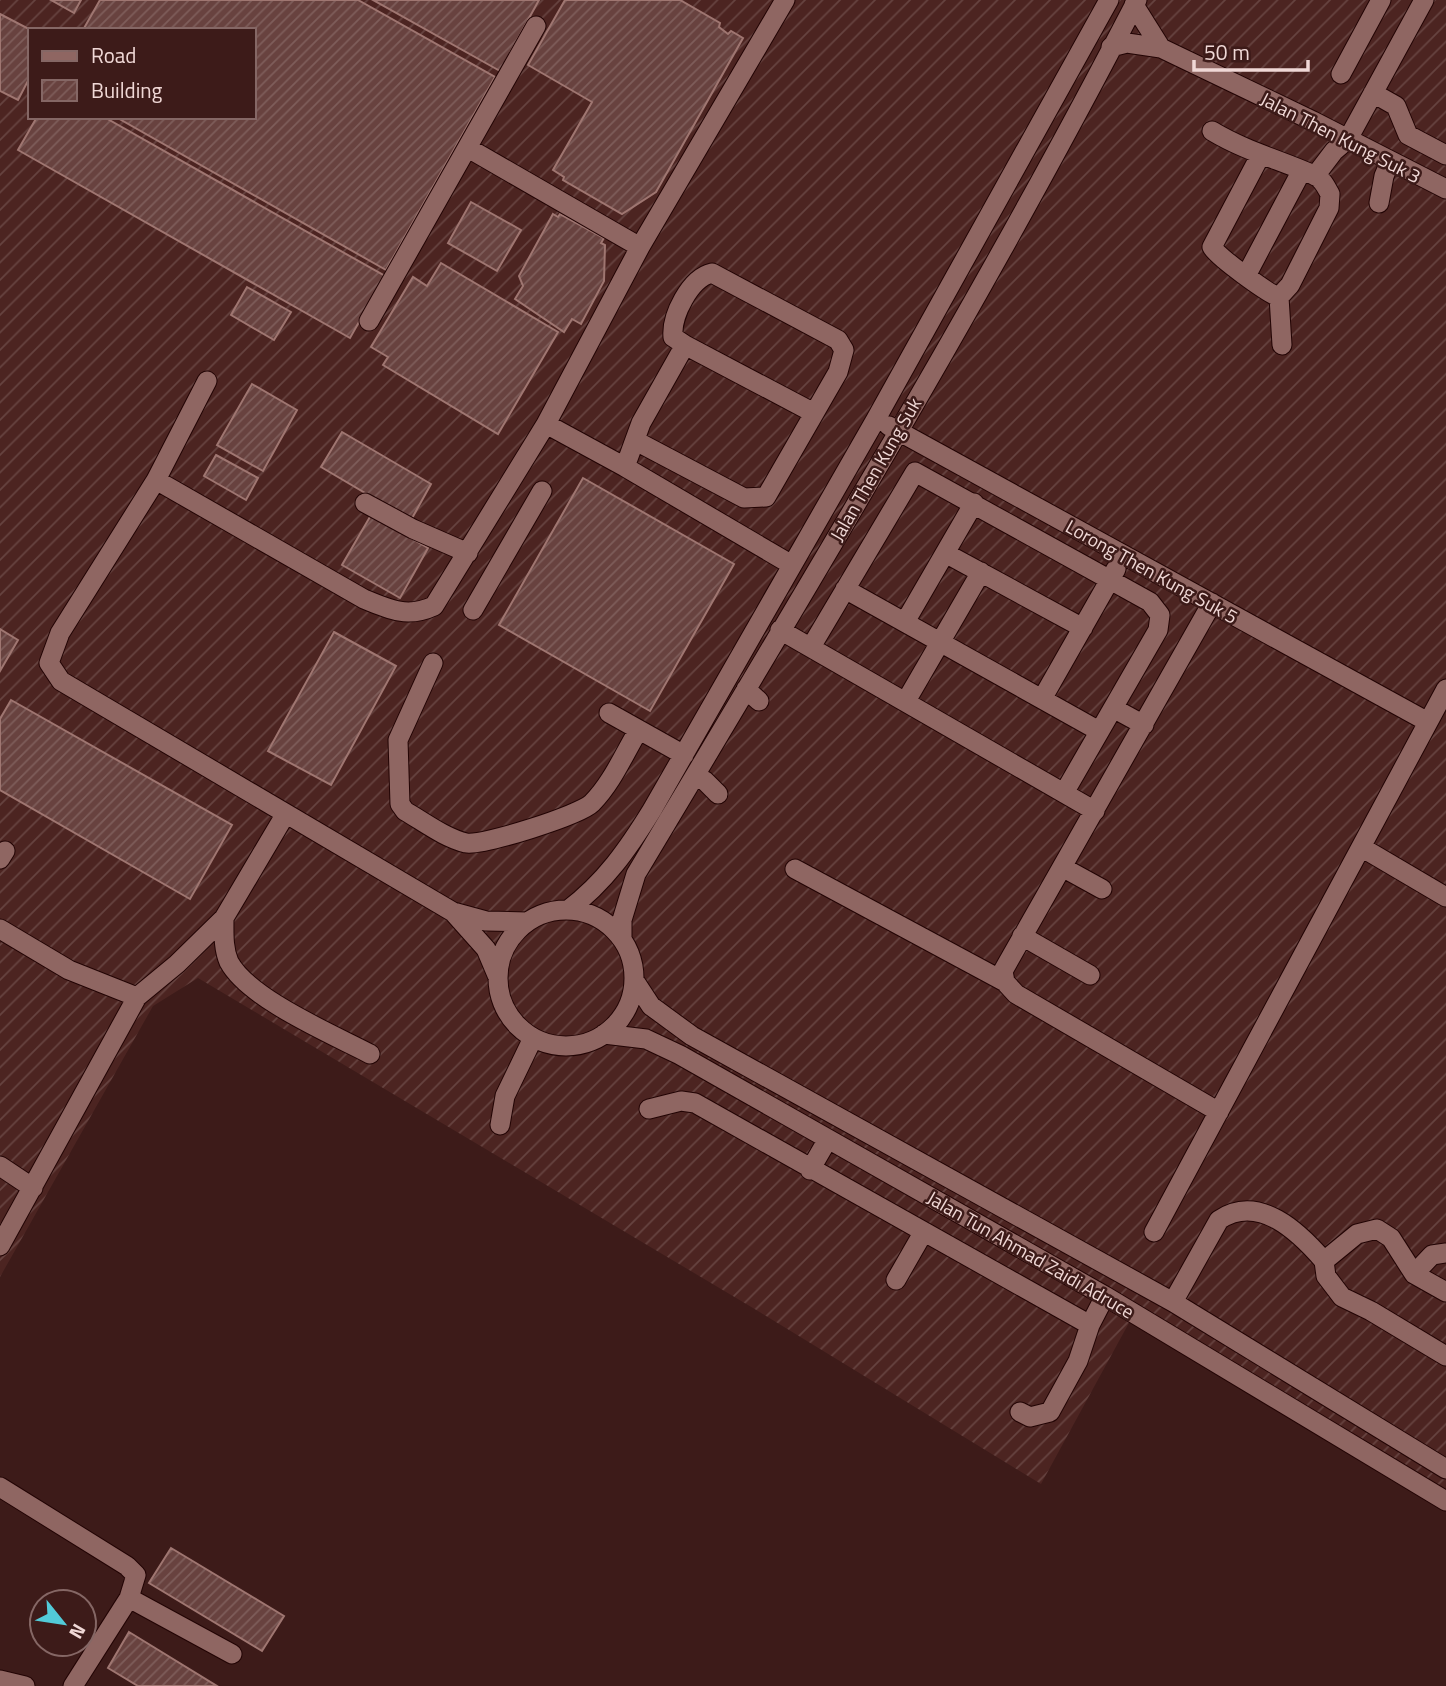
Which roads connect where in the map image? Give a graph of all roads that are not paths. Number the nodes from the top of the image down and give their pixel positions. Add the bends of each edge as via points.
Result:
1 (785, 0) edge
2 (1109, 0) edge
3 (1381, 0) edge
4 (1424, 0) edge
5 (1135, 2) edge
6 (536, 26) dead end
7 (1111, 47) junction
8 (1161, 48) junction
9 (1341, 75) dead end
10 (1373, 93) junction
11 (1212, 131) dead end
12 (1348, 139) junction
13 (468, 148) junction
14 (1446, 155) edge
15 (1260, 156) junction
16 (1390, 162) junction
17 (1308, 174) junction
18 (1446, 190) edge
19 (1379, 203) dead end
20 (640, 247) junction
21 (1247, 274) junction
22 (1279, 297) junction
23 (369, 321) dead end
24 (685, 345) junction
25 (1282, 345) dead end
26 (207, 381) dead end
27 (814, 413) junction
28 (876, 419) junction
29 (545, 424) junction
30 (898, 431) junction
31 (636, 441) junction
32 (625, 467) junction
33 (156, 480) junction
34 (542, 491) dead end
35 (365, 503) dead end
36 (974, 503) junction
37 (1029, 503) junction
38 (1015, 526) junction
39 (468, 553) junction
40 (945, 553) junction
41 (1124, 555) junction
42 (792, 565) junction
43 (457, 572) junction
44 (981, 572) junction
45 (1110, 579) junction
46 (483, 589) junction
47 (845, 589) junction
48 (1212, 603) junction
49 (473, 610) dead end
50 (905, 622) junction
51 (1083, 628) junction
52 (780, 630) junction
53 (940, 642) junction
54 (811, 647) junction
55 (433, 663) dead end
56 (1446, 689) edge
57 (1042, 699) junction
58 (905, 701) junction
59 (1113, 708) junction
60 (609, 713) dead end
61 (1428, 722) junction
62 (1144, 725) junction
63 (638, 731) junction
64 (1099, 731) junction
65 (684, 755) junction
66 (695, 776) junction
67 (1064, 793) junction
68 (718, 794) dead end
69 (1095, 811) junction
70 (285, 815) junction
71 (1361, 847) junction
72 (1062, 867) junction
73 (796, 869) dead end
74 (1102, 889) dead end
75 (1446, 897) edge
76 (568, 910) junction
77 (453, 912) junction
78 (224, 918) junction
79 (527, 922) junction
80 (0, 929) edge
81 (1022, 936) junction
82 (622, 939) junction
83 (1090, 975) dead end
84 (498, 976) junction
85 (634, 980) junction
86 (1005, 982) junction
87 (137, 997) junction
88 (604, 1034) junction
89 (533, 1038) junction
90 (370, 1054) dead end
91 (649, 1109) dead end
92 (1219, 1112) junction
93 (500, 1125) dead end
94 (828, 1139) junction
95 (0, 1166) edge
96 (810, 1170) junction
97 (33, 1188) junction
98 (1154, 1232) dead end
99 (923, 1233) junction
100 (0, 1246) edge
101 (1446, 1253) edge
102 (1324, 1261) junction
103 (1414, 1274) junction
104 (896, 1280) dead end
105 (1446, 1292) edge
106 (1105, 1296) junction
107 (1173, 1302) junction
108 (1090, 1325) junction
109 (1446, 1356) edge
110 (1020, 1412) dead end
111 (1446, 1469) edge
112 (0, 1487) edge
113 (1446, 1502) edge
114 (129, 1598) junction
115 (232, 1654) dead end
116 (0, 1680) edge
117 (25, 1686) edge
118 (73, 1686) edge

1 - 20 street
2 - 28 street, Jalan Then Kung Suk
3 - 9 street
4 - 10 street
5 - 7 street, Jalan Then Kung Suk
5 - 8 street
6 - 13 street
7 - 8 street via 1127,43
7 - 30 street, Jalan Then Kung Suk
8 - 12 street, Jalan Then Kung Suk 3
10 - 12 street
10 - 14 street via 1396,106 1408,135
11 - 15 street
12 - 16 street, Jalan Then Kung Suk 3
12 - 17 street
13 - 20 street
13 - 23 street
15 - 17 street
15 - 21 street via 1212,247
16 - 18 street, Jalan Then Kung Suk 3
16 - 19 street
17 - 21 street
17 - 22 street via 1330,194 1329,208 1285,294
20 - 29 street
21 - 22 street
22 - 25 street
24 - 27 street
24 - 27 street via 673,337 672,324 696,280 712,273 726,278 842,344 838,372
24 - 31 street via 640,424
26 - 33 street
27 - 31 street via 770,493 758,500 744,498
28 - 30 street, Lorong Then Kung Suk 5
28 - 42 street, Jalan Then Kung Suk
29 - 32 street
29 - 39 street
30 - 37 street, Lorong Then Kung Suk 5
30 - 52 street, Jalan Then Kung Suk
31 - 32 street
32 - 42 street
33 - 43 street via 397,613 419,613 434,606
33 - 70 street via 60,633 48,663 61,681
34 - 46 street
35 - 39 street
36 - 38 street
36 - 40 street
36 - 47 street via 915,472
37 - 38 street
37 - 41 street, Lorong Then Kung Suk 5
38 - 45 street
39 - 43 street
40 - 44 street
40 - 50 street
41 - 45 street
41 - 48 street, Lorong Then Kung Suk 5
42 - 65 street, Jalan Then Kung Suk
43 - 46 street
44 - 51 street
44 - 53 street
45 - 51 street
45 - 59 street via 1150,602 1160,615 1157,630
46 - 49 street
47 - 50 street
47 - 54 street
48 - 61 street, Lorong Then Kung Suk 5
48 - 62 street
50 - 53 street
51 - 57 street
52 - 54 street
52 - 66 street, Jalan Then Kung Suk via 753,695
53 - 57 street
53 - 58 street
54 - 58 street
55 - 63 street via 398,740 400,804 455,840 473,844 575,815 602,792
56 - 61 street
57 - 64 street
58 - 67 street
59 - 62 street
59 - 64 street
60 - 63 street
61 - 71 street
62 - 69 street
63 - 65 street
64 - 67 street
65 - 76 street, Jalan Then Kung Suk via 620,861
66 - 68 street
66 - 82 street, Jalan Then Kung Suk via 636,874 622,920
67 - 69 street
69 - 72 street
70 - 77 street
70 - 78 street
71 - 75 street
71 - 92 street
72 - 74 street
72 - 81 street
73 - 86 street
76 - 79 street
76 - 82 street via 598,918
77 - 79 street via 486,920
77 - 84 street via 486,949
78 - 87 street
78 - 90 street via 229,960 251,988
79 - 84 street via 512,936
80 - 87 street via 69,970
81 - 83 street
81 - 86 street via 1006,961
82 - 85 street
84 - 89 street via 507,1012
85 - 88 street via 629,1001
85 - 107 street, Jalan Tun Ahmad Zaidi Adruce via 651,1006 692,1036
86 - 92 street via 1032,1004
87 - 97 street
88 - 89 street via 569,1046
88 - 94 street, Jalan Tun Ahmad Zaidi Adruce via 646,1039
89 - 93 street via 505,1096
91 - 96 street via 681,1101 695,1103
92 - 98 street
94 - 96 street
94 - 106 street, Jalan Tun Ahmad Zaidi Adruce
95 - 97 street
96 - 99 street
97 - 100 street
99 - 104 street
99 - 108 street
101 - 103 street via 1432,1255
102 - 103 street via 1357,1234 1377,1229 1391,1238
102 - 107 street via 1270,1213 1236,1213 1215,1227
102 - 109 street via 1326,1276 1342,1297
103 - 105 street
106 - 108 street
106 - 113 street, Jalan Tun Ahmad Zaidi Adruce
107 - 111 street, Jalan Tun Ahmad Zaidi Adruce
108 - 110 street via 1050,1412 1030,1417
112 - 114 street via 133,1570 135,1584
114 - 115 street
114 - 118 street
116 - 117 street

